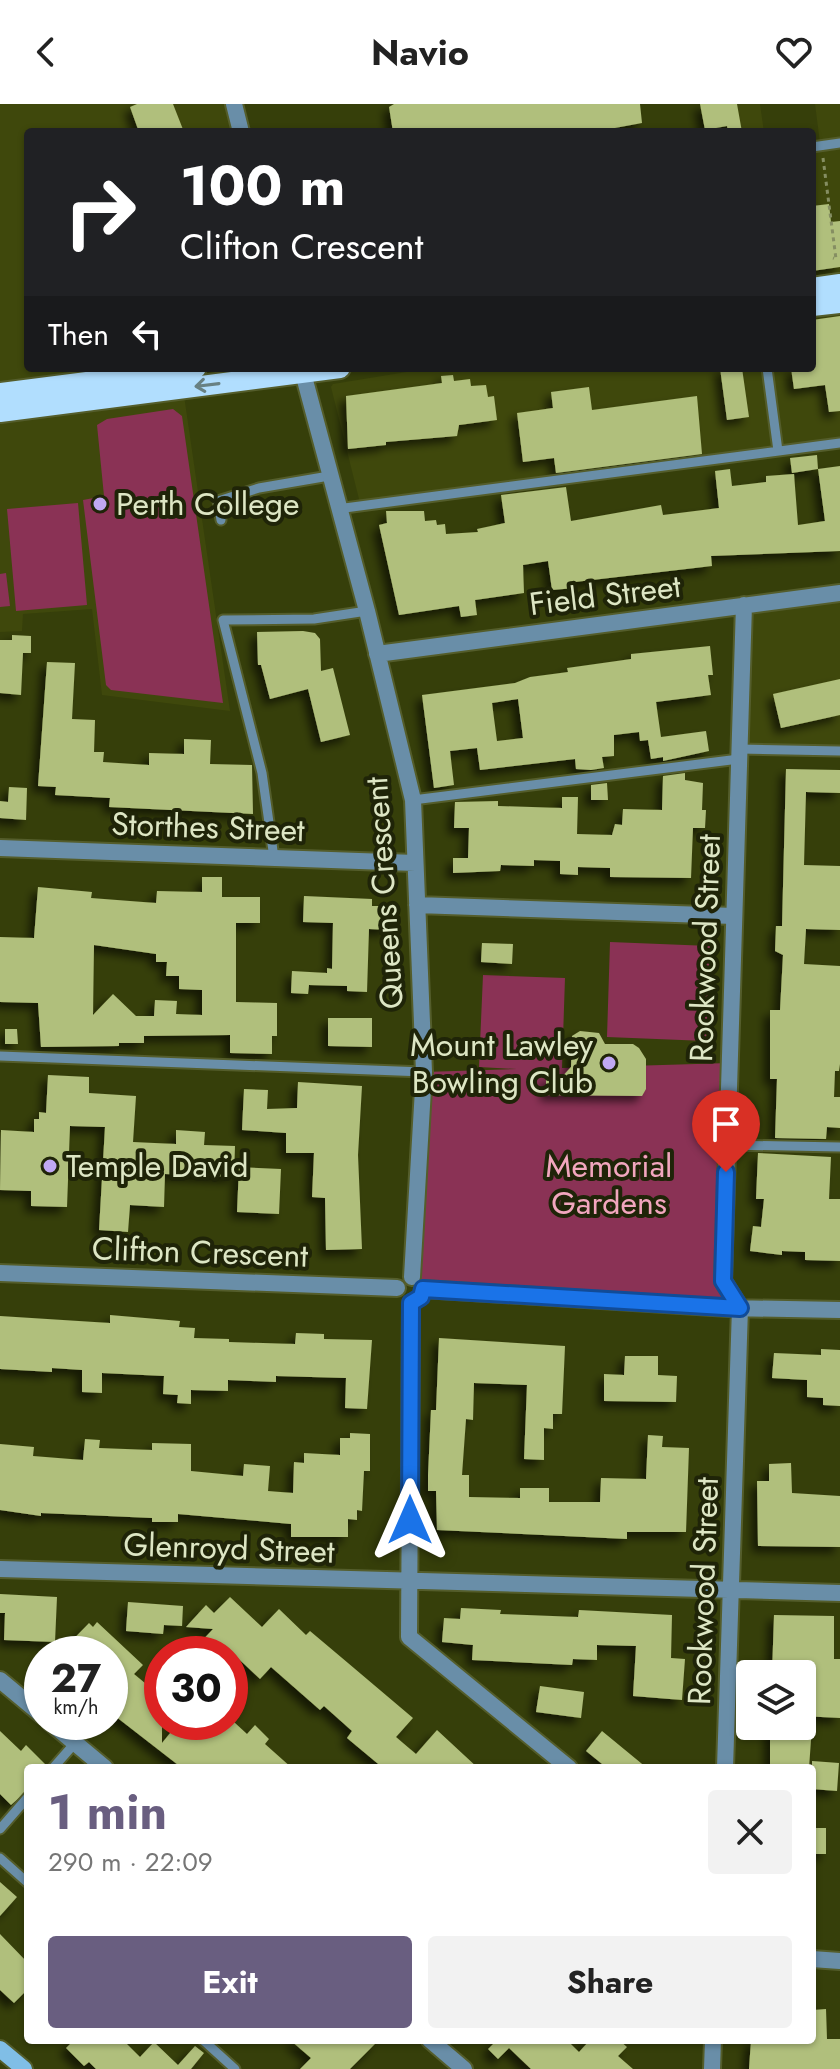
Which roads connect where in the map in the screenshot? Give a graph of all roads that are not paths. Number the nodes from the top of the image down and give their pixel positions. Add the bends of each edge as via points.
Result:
1 (234, 104) edge
2 (240, 128) edge
3 (840, 143) edge
4 (817, 146) edge
5 (840, 284) edge
6 (816, 287) edge
7 (840, 303) edge
8 (816, 306) edge
9 (165, 372) edge
10 (310, 372) edge
11 (768, 372) edge
12 (303, 373) junction
13 (0, 393) edge
14 (0, 412) edge
15 (840, 443) edge
16 (778, 451) junction
17 (329, 476) junction
18 (337, 509) junction
19 (221, 520) dead end
20 (840, 593) edge
21 (744, 605) junction
22 (367, 611) junction
23 (377, 654) junction
24 (840, 751) edge
25 (739, 754) junction
26 (413, 800) junction
27 (0, 848) edge
28 (274, 858) junction
29 (415, 863) junction
30 (417, 905) junction
31 (734, 916) junction
32 (0, 1056) edge
33 (424, 1072) junction
34 (727, 1145) junction
35 (840, 1147) edge
36 (0, 1273) edge
37 (417, 1283) junction
38 (397, 1288) junction
39 (411, 1303) junction
40 (740, 1308) junction
41 (840, 1310) edge
42 (0, 1569) edge
43 (410, 1582) junction
44 (732, 1591) junction
45 (840, 1593) edge
46 (0, 1680) edge
47 (24, 1700) edge
48 (71, 1740) edge
49 (75, 1743) junction
50 (57, 1764) edge
51 (100, 1764) edge
52 (564, 1764) edge
53 (725, 1764) edge
54 (24, 1802) edge
55 (0, 1829) edge
56 (0, 1858) edge
57 (24, 1879) edge
58 (816, 1959) edge
59 (840, 1961) edge
60 (207, 2044) edge
61 (435, 2044) edge
62 (713, 2044) edge
63 (0, 2049) edge
64 (24, 2069) edge
65 (235, 2069) edge
66 (464, 2069) edge
67 (712, 2069) edge

1 - 2 street
3 - 4 lane
5 - 6 main road
7 - 8 main road
9 - 13 main road
10 - 12 main road
11 - 16 lane
12 -> 14 main road
12 - 17 street, Queens Crescent
15 - 16 lane
16 - 18 lane
17 - 18 street, Queens Crescent
17 - 19 lane via 218,501
18 - 22 street, Queens Crescent
20 - 21 street, Field Street
21 - 23 street, Field Street
21 - 25 street, Rookwood Street
22 - 23 street, Queens Crescent
22 - 28 lane via 314,619 223,620 262,773
23 - 26 street, Queens Crescent
24 - 25 lane
25 - 26 lane
25 - 31 street, Rookwood Street
26 - 29 street, Queens Crescent
27 - 28 street, Storthes Street
28 - 29 street, Storthes Street
29 - 30 street, Queens Crescent
30 - 31 street
30 - 33 street, Queens Crescent
31 - 34 street, Rookwood Street
32 - 33 lane
33 - 37 street, Queens Crescent
34 - 35 lane
34 - 40 street, Rookwood Street via 723,1281
36 - 38 street, Clifton Crescent
37 - 38 street via 404,1278
37 - 39 street via 421,1297
37 - 40 street
38 - 39 street via 400,1299
39 - 43 street
40 - 41 street
40 - 44 street, Rookwood Street
42 - 43 street, Glenroyd Street
43 - 44 street, Glenroyd Street
43 - 52 street via 409,1637
44 - 45 street, Glenroyd Street
44 - 53 street, Rookwood Street
46 - 47 street
48 - 49 street
49 - 50 lane
49 - 51 street
54 - 55 lane
56 - 57 lane
58 - 59 street
60 - 65 lane
61 - 66 street
62 - 67 street
63 - 64 main road

